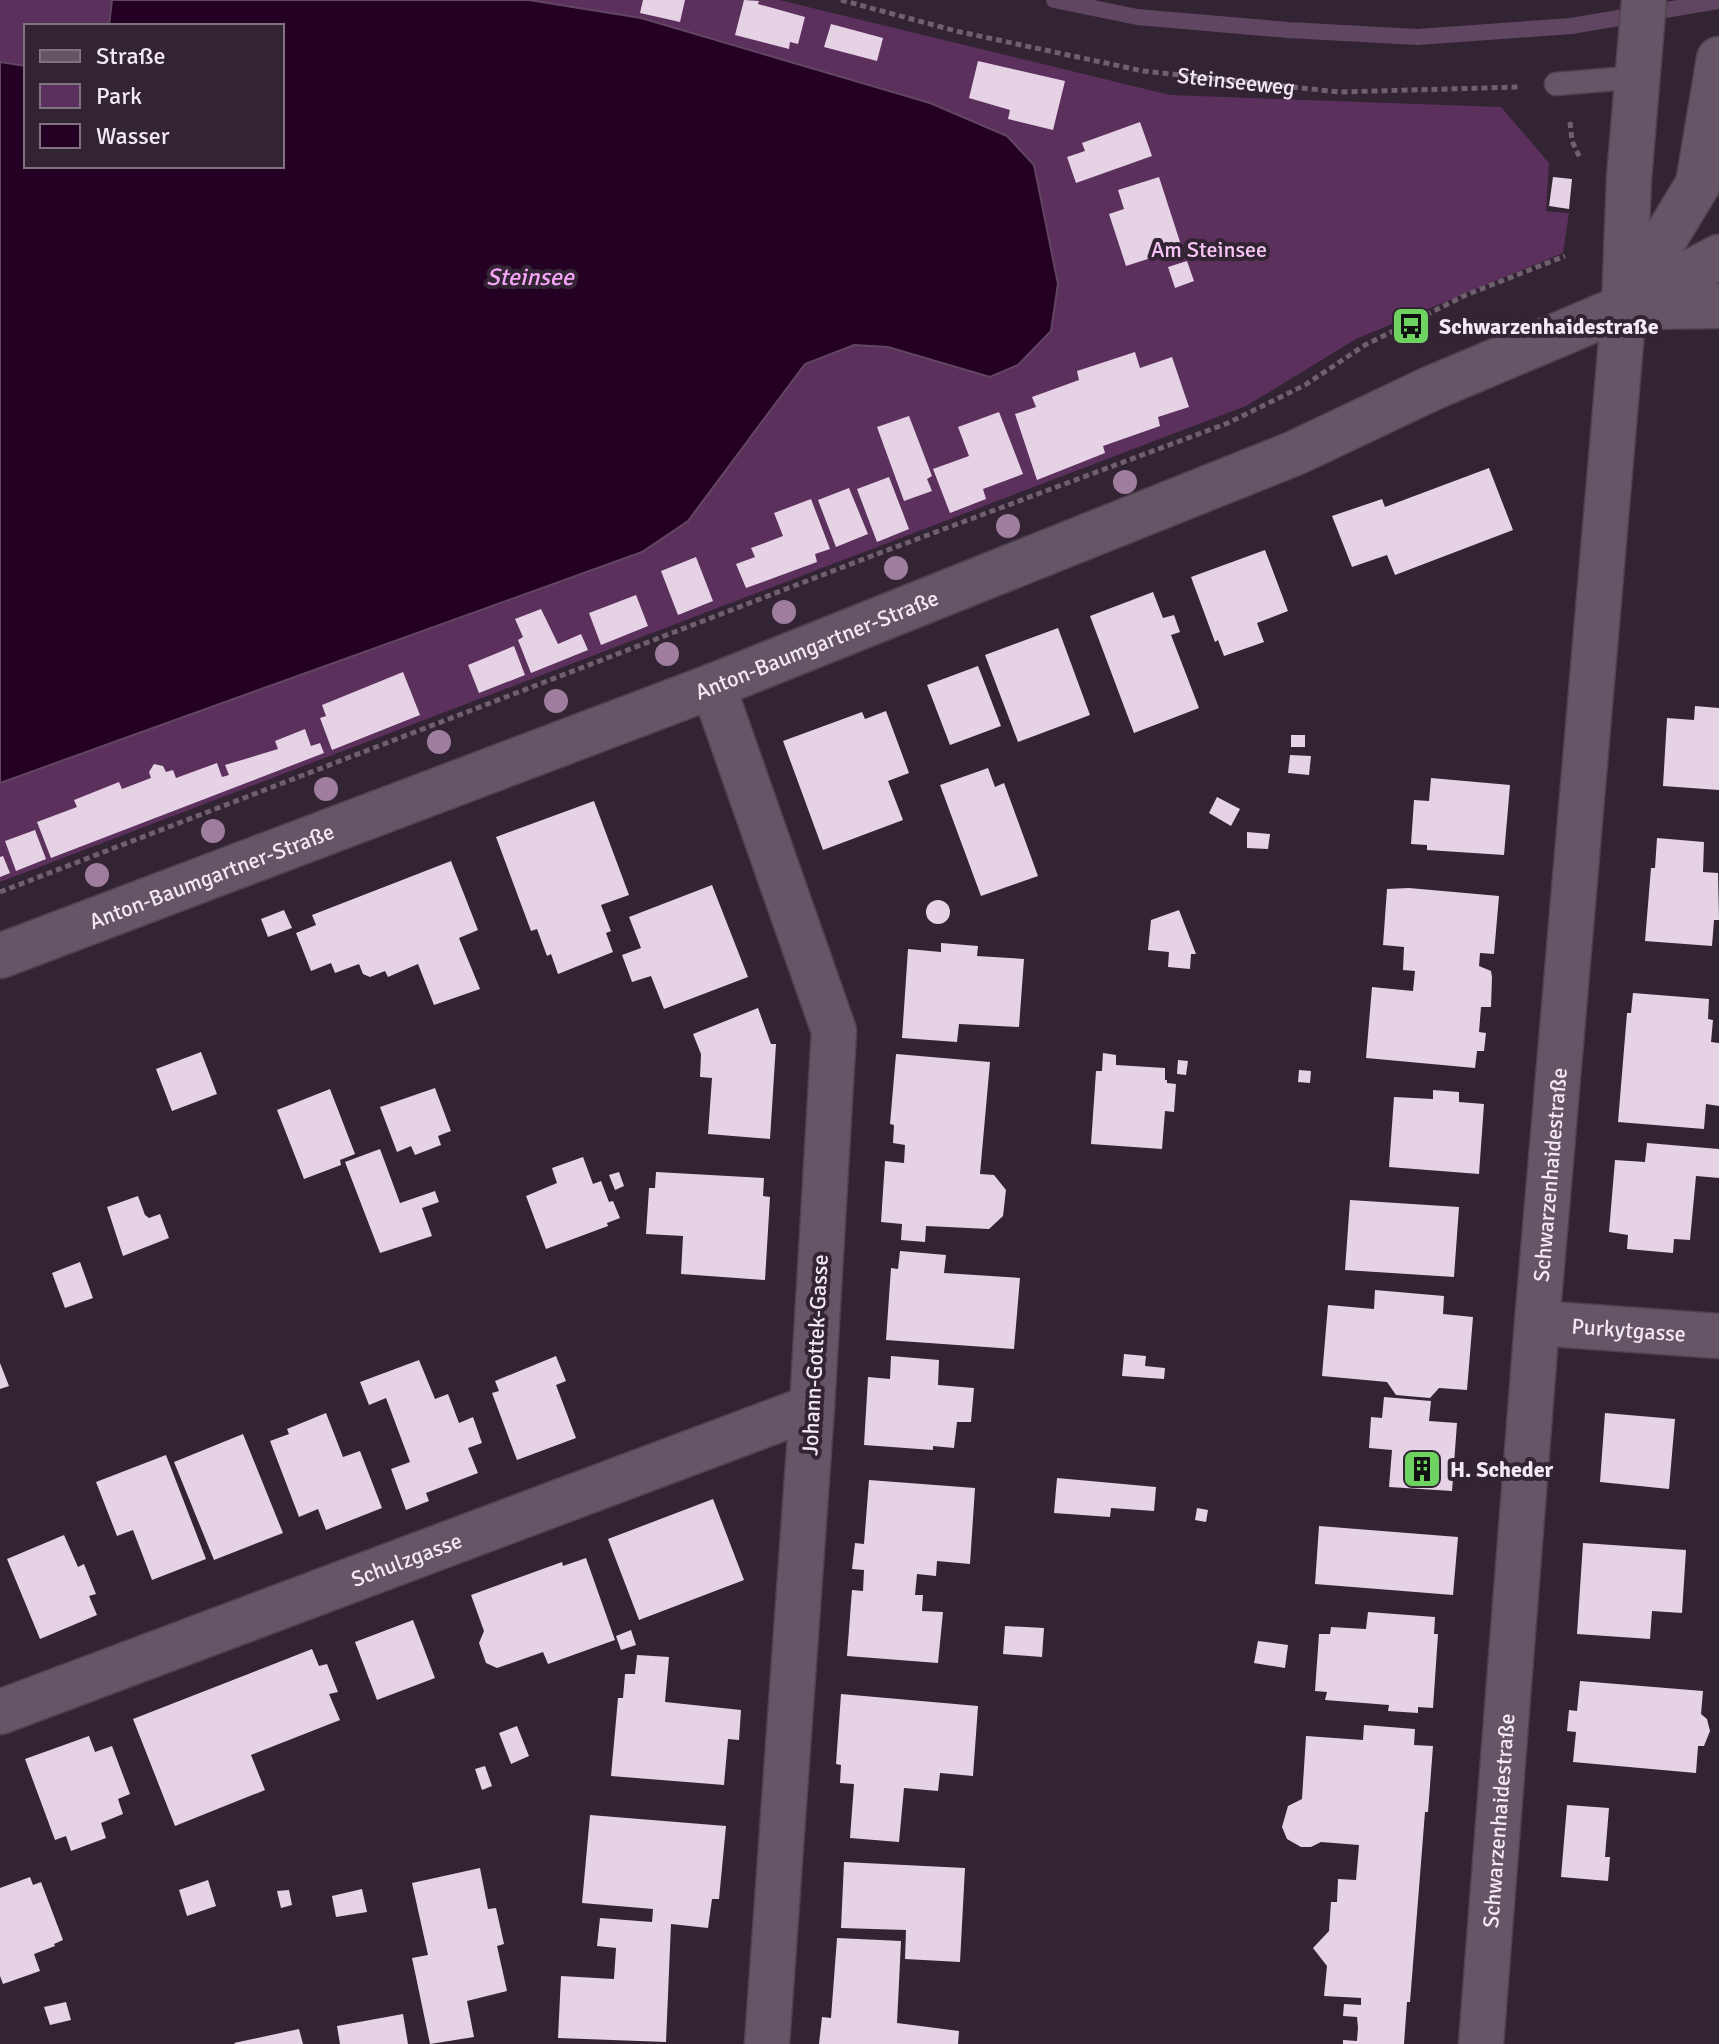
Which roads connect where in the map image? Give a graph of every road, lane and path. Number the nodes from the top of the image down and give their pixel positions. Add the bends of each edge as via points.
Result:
1 (841, 0) edge
2 (1644, 0) edge
3 (1719, 59) edge
4 (1640, 70) junction
5 (1556, 84) joint
6 (1565, 256) dead end
7 (1719, 257) edge
8 (1719, 306) edge
9 (1624, 307) junction
10 (713, 686) junction
11 (0, 892) edge
12 (0, 956) edge
13 (1537, 1323) junction
14 (1719, 1336) edge
15 (812, 1407) junction
16 (0, 1712) edge
17 (767, 2044) edge
18 (1481, 2044) edge

1 - 5 path, Steinseeweg via 1143,71 1339,92
2 - 4 street, Schwarzenhaidestraße
3 - 9 street via 1698,184
4 - 5 lane
4 - 9 street, Schwarzenhaidestraße
6 - 11 path via 1466,295 1365,345 1305,385 1228,423
7 - 9 street, Anton-Baumgartner-Straße
8 - 9 street, Anton-Baumgartner-Straße
9 - 10 street, Anton-Baumgartner-Straße via 1295,453
9 - 13 street, Schwarzenhaidestraße
10 - 12 street, Anton-Baumgartner-Straße
10 - 15 street, Johann-Gottek-Gasse via 834,1031
13 - 14 street, Purkytgasse
13 - 18 street, Schwarzenhaidestraße
15 - 16 street, Schulzgasse
15 - 17 street, Johann-Gottek-Gasse

